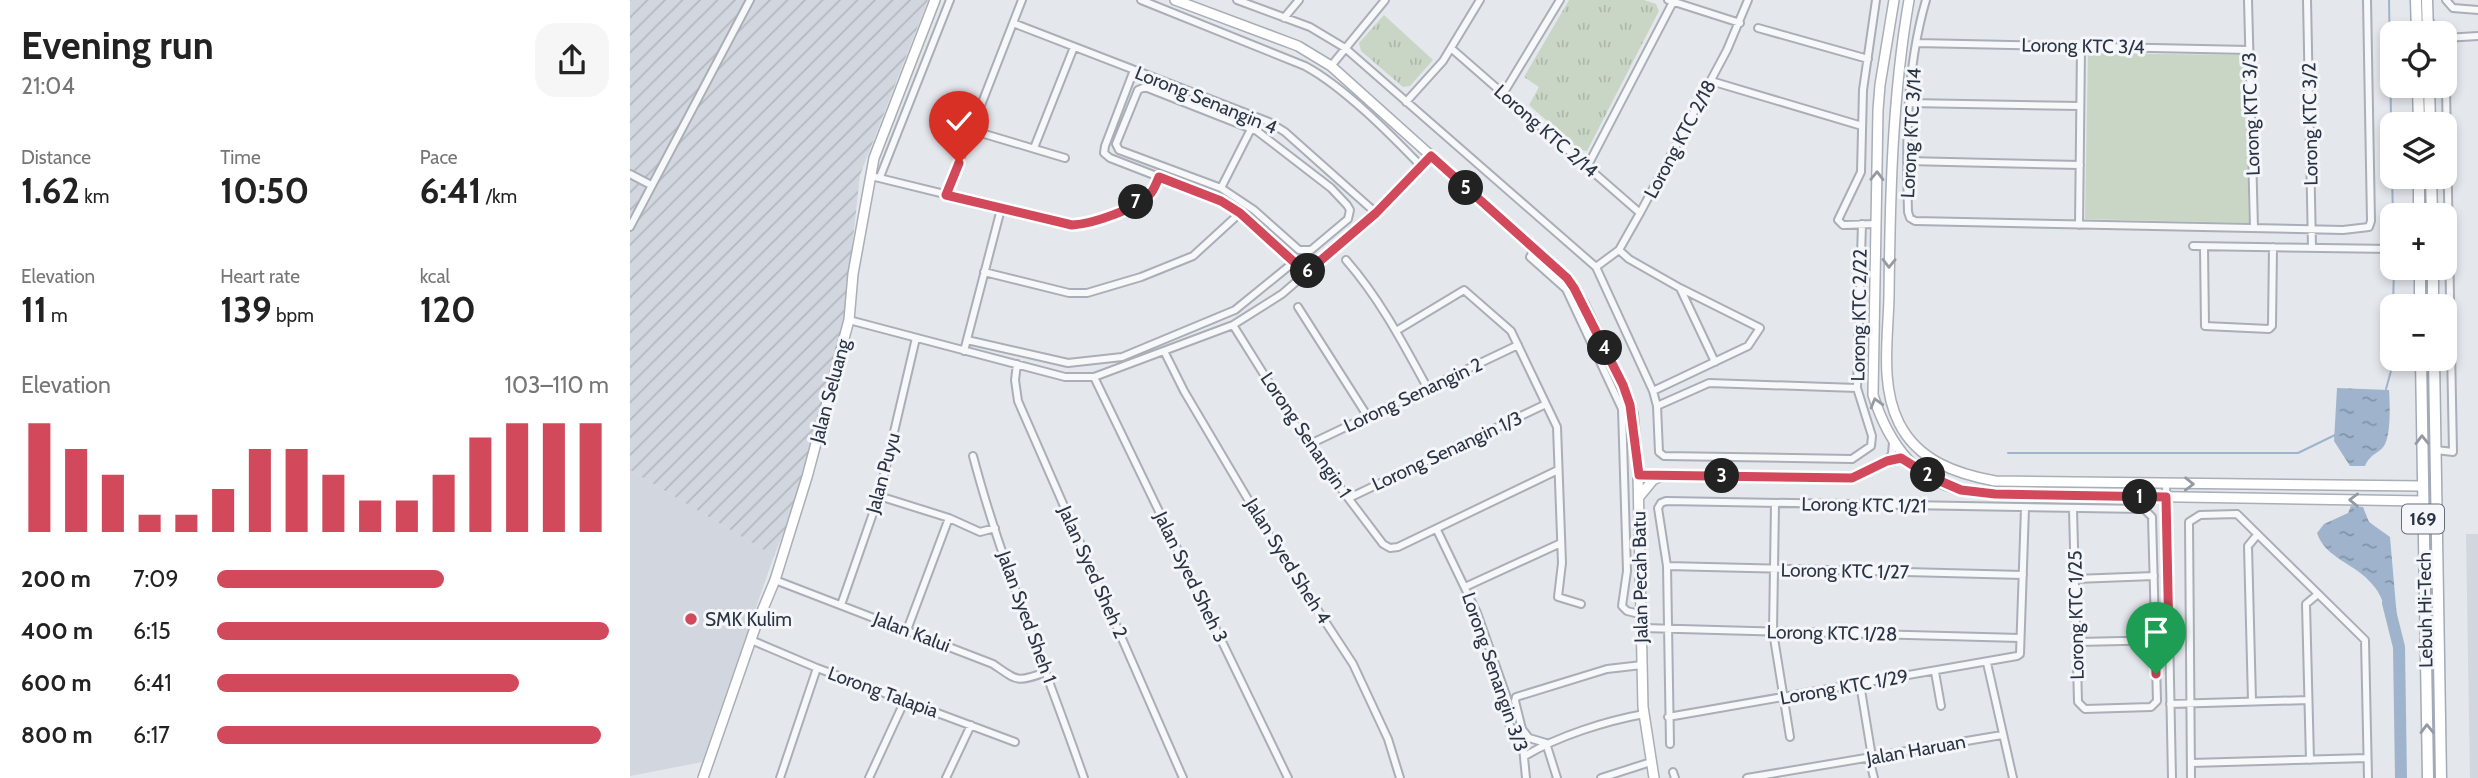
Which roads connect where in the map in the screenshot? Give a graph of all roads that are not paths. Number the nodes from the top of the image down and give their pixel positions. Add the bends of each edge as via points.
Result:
1 (750, 0) edge
2 (935, 0) edge
3 (950, 0) edge
4 (1022, 0) edge
5 (1141, 0) edge
6 (1175, 0) edge
7 (1237, 0) edge
8 (1299, 0) edge
9 (1385, 0) edge
10 (1480, 0) edge
11 (1560, 0) edge
12 (1748, 0) edge
13 (1876, 0) edge
14 (1894, 0) edge
15 (1909, 0) edge
16 (1926, 0) edge
17 (2248, 0) edge
18 (2307, 0) edge
19 (2367, 0) edge
20 (2417, 0) edge
21 (2427, 0) edge
22 (2446, 0) edge
23 (1671, 1) edge
24 (1250, 2) edge
25 (2478, 10) edge
26 (2428, 17) junction
27 (1284, 18) junction
28 (2417, 21) edge
29 (2428, 21) edge
30 (2430, 21) edge
31 (1013, 23) junction
32 (1740, 23) junction
33 (1758, 28) dead end
34 (2478, 36) edge
35 (2457, 37) edge
36 (1917, 43) junction
37 (1074, 47) junction
38 (2081, 47) junction
39 (1345, 48) junction
40 (1452, 49) junction
41 (2249, 50) junction
42 (1868, 60) junction
43 (1331, 66) junction
44 (1134, 70) junction
45 (1711, 81) junction
46 (1174, 86) junction
47 (1503, 94) junction
48 (1170, 97) junction
49 (1406, 102) junction
50 (1909, 103) junction
51 (2080, 106) junction
52 (1862, 127) junction
53 (1251, 129) junction
54 (971, 130) junction
55 (1034, 148) junction
56 (1431, 156) junction
57 (1065, 158) dead end
58 (1146, 160) junction
59 (1908, 161) junction
60 (2080, 165) junction
61 (1421, 166) junction
62 (1587, 167) junction
63 (1142, 170) junction
64 (630, 174) edge
65 (876, 176) junction
66 (1159, 177) junction
67 (1338, 180) junction
68 (651, 185) junction
69 (1221, 188) junction
70 (1331, 188) junction
71 (2447, 189) edge
72 (946, 195) junction
73 (1001, 209) junction
74 (1240, 213) junction
75 (1376, 213) junction
76 (1640, 213) junction
77 (1862, 224) junction
78 (1877, 224) junction
79 (2079, 225) junction
80 (630, 227) edge
81 (2254, 228) junction
82 (2312, 228) junction
83 (1281, 234) junction
84 (1274, 244) junction
85 (2193, 246) dead end
86 (2204, 247) junction
87 (2273, 247) junction
88 (2312, 247) junction
89 (2380, 249) edge
90 (1534, 250) junction
91 (1619, 250) junction
92 (1346, 260) dead end
93 (1294, 262) junction
94 (1596, 267) junction
95 (984, 272) junction
96 (1306, 273) junction
97 (1680, 288) junction
98 (1298, 307) dead end
99 (849, 320) junction
100 (1233, 325) junction
101 (1396, 331) junction
102 (916, 338) junction
103 (967, 340) junction
104 (1518, 345) junction
105 (964, 351) junction
106 (1164, 351) junction
107 (1715, 362) junction
108 (1017, 364) junction
109 (2421, 371) edge
110 (2434, 371) edge
111 (1094, 377) junction
112 (1427, 388) junction
113 (1857, 388) junction
114 (1653, 391) junction
115 (1546, 404) junction
116 (1657, 407) junction
117 (1368, 417) junction
118 (1893, 442) junction
119 (1308, 445) junction
120 (2436, 450) junction
121 (973, 456) dead end
122 (1887, 461) junction
123 (1912, 463) junction
124 (1558, 470) junction
125 (1639, 475) junction
126 (1663, 475) junction
127 (2166, 484) junction
128 (2422, 486) junction
129 (879, 496) junction
130 (1639, 497) junction
131 (2166, 497) junction
132 (1349, 498) junction
133 (2423, 501) junction
134 (1775, 504) junction
135 (2025, 508) junction
136 (2073, 509) junction
137 (949, 518) junction
138 (995, 528) junction
139 (1437, 530) junction
140 (2257, 535) junction
141 (1560, 543) junction
142 (1667, 566) junction
143 (1774, 569) junction
144 (2023, 575) junction
145 (2154, 576) junction
146 (2075, 579) junction
147 (775, 580) junction
148 (1465, 587) junction
149 (2318, 594) junction
150 (1581, 604) dead end
151 (841, 605) junction
152 (1643, 615) junction
153 (1643, 628) junction
154 (1669, 629) junction
155 (907, 630) junction
156 (1773, 632) junction
157 (2020, 638) junction
158 (751, 640) junction
159 (2155, 640) junction
160 (2169, 640) junction
161 (2077, 642) junction
162 (1987, 663) junction
163 (1642, 664) junction
164 (817, 668) junction
165 (1046, 672) junction
166 (1935, 672) junction
167 (2439, 675) junction
168 (2426, 680) junction
169 (1860, 684) junction
170 (1784, 697) junction
171 (905, 700) junction
172 (2308, 700) junction
173 (2252, 701) junction
174 (2191, 703) junction
175 (2170, 704) junction
176 (1941, 706) dead end
177 (1644, 714) junction
178 (1668, 717) junction
179 (971, 725) junction
180 (2002, 735) junction
181 (1790, 737) dead end
182 (1015, 741) dead end
183 (1546, 743) junction
184 (1670, 744) dead end
185 (1525, 756) junction
186 (1870, 757) junction
187 (2367, 758) junction
188 (2310, 760) junction
189 (1651, 762) junction
190 (2191, 763) junction
191 (1806, 768) junction
192 (703, 778) edge
193 (780, 778) edge
194 (869, 778) edge
195 (946, 778) edge
196 (1084, 778) edge
197 (1183, 778) edge
198 (1288, 778) edge
199 (1400, 778) edge
200 (1526, 778) edge
201 (1558, 778) edge
202 (1601, 778) edge
203 (1654, 778) edge
204 (1748, 778) edge
205 (1808, 778) edge
206 (1874, 778) edge
207 (2013, 778) edge
208 (2172, 778) edge
209 (2191, 778) edge
210 (2368, 778) edge
211 (2428, 778) edge
212 (2441, 778) edge

1 - 68 street
2 - 65 street, Jalan Seluang via 874,158
3 - 65 street
4 - 31 street
5 - 61 street via 1320,74
6 - 43 street, Jalan Pecah Batu via 1298,46
7 - 24 street
8 - 27 street
9 - 39 street
10 - 40 street
11 - 47 street
12 - 32 street, Lorong KTC 2/18
13 - 42 street
78 -> 14 street via 1880,85
15 -> 127 street via 1897,88 1890,220 1887,386 1899,424 1934,461 1972,477
16 - 36 street, Lorong KTC 3/14
17 - 41 street, Lorong KTC 3/3
18 - 82 street, Lorong KTC 3/2
19 - 82 street via 2371,221 2364,229
20 - 28 main road
21 - 26 main road
22 - 25 street via 2453,8
23 - 32 street
23 - 62 street
24 - 27 street
26 - 29 main road
26 - 30 street
27 - 39 street
31 - 37 street, Lorong Senangin 4
31 - 54 street
32 - 45 street, Lorong KTC 2/18
33 - 42 street
34 - 35 street
36 - 38 street, Lorong KTC 3/4
36 - 50 street, Lorong KTC 3/14
37 - 44 street, Lorong Senangin 4
37 - 55 street
38 - 41 street, Lorong KTC 3/4
38 - 51 street
39 - 43 street
39 - 49 street
40 - 47 street, Lorong KTC 2/14
40 - 49 street
41 - 81 street, Lorong KTC 3/3
42 - 52 street
43 - 56 street, Jalan Pecah Batu
44 - 46 street, Lorong Senangin 4
44 - 63 street via 1104,153
45 - 52 street
45 - 76 street, Lorong KTC 2/18
46 - 48 street
46 - 67 street, Lorong Senangin 4 via 1269,122
47 - 62 street, Lorong KTC 2/14
48 - 53 street
48 - 58 street via 1141,88 1127,114 1116,146
49 - 94 street
50 - 51 street
50 - 59 street, Lorong KTC 3/14
51 - 60 street
52 - 77 street via 1861,172 1838,220 1843,225
53 - 69 street
53 - 70 street
54 - 55 street
54 - 72 street
55 - 57 street
56 - 61 street
56 - 90 street, Jalan Pecah Batu
58 - 63 street
58 - 69 street
59 - 60 street
59 - 79 street, Lorong KTC 3/14 via 1908,212 1915,221
60 - 79 street
61 - 75 street
62 - 76 street, Lorong KTC 2/14
63 - 66 street
64 - 68 street
65 - 72 street
65 - 99 street, Jalan Seluang via 853,274
66 - 73 street via 1151,193 1087,225
66 - 74 street
67 - 70 street
67 - 75 street, Lorong Senangin 4
68 - 80 street
69 - 83 street
70 - 83 street via 1350,210 1348,219 1311,250 1299,250
71 - 120 street via 2453,453
72 - 73 street
73 - 95 street
74 - 84 street
74 - 95 street via 1193,256 1087,293 1069,293
75 - 96 street
76 - 91 street, Lorong KTC 2/18
77 - 78 street
77 - 113 street, Lorong KTC 2/22
118 -> 78 street via 1872,395
79 - 81 street
81 - 82 street
82 - 88 street, Lorong KTC 3/2
83 - 84 street
84 - 93 street
85 - 86 street
86 - 87 street
86 - 87 street via 2203,323 2206,327 2237,328 2272,328
87 - 88 street
88 - 89 street
90 - 125 street, Jalan Pecah Batu via 1574,288 1623,385 1633,414
90 - 152 street via 1530,257 1568,293 1622,409 1627,571 1622,606
91 - 94 street, Lorong KTC 2/18
91 - 97 street
92 - 101 street
93 - 96 street
93 - 103 street via 1235,310 1122,357 1068,363
94 - 114 street
95 - 103 street
96 - 100 street
97 - 107 street
97 - 107 street via 1759,328 1748,345
98 - 117 street
99 - 102 street
99 - 147 street, Jalan Seluang
100 - 106 street
100 - 119 street, Lorong Senangin 1
101 - 104 street via 1464,290 1511,331
101 - 112 street
102 - 105 street
102 - 129 street, Jalan Puyu
103 - 105 street
104 - 112 street, Lorong Senangin 2
104 - 115 street
105 - 108 street
106 - 111 street
106 - 199 street, Jalan Syed Sheh 4 via 1275,545 1353,664 1388,739
107 - 114 street
108 - 111 street via 1065,377
108 - 197 street, Jalan Syed Sheh 2 via 1018,401
128 -> 109 main road, Lebuh Hi-Tech / 169
110 - 120 main road, Lebuh Hi-Tech / 169
111 - 198 street, Jalan Syed Sheh 3
112 - 117 street, Lorong Senangin 2
113 - 116 street via 1709,383
113 - 116 street, Lorong KTC 2/22 via 1872,436 1871,446 1852,459 1664,456 1659,452
114 - 116 street
115 - 124 street via 1557,427
115 - 132 street, Lorong Senangin 1/3
117 - 119 street, Lorong Senangin 2
118 - 122 street
118 - 123 street
119 - 132 street, Lorong Senangin 1
120 - 167 main road, Lebuh Hi-Tech / 169
121 - 138 street, Jalan Syed Sheh 1
122 - 123 street via 1901,458
122 - 126 street via 1852,478
123 - 131 street via 1961,490
124 - 139 street
124 - 141 street
125 - 126 street
125 - 130 street, Jalan Pecah Batu
126 - 130 street
127 -> 128 street
127 - 131 street
128 - 133 main road, Lebuh Hi-Tech / 169
129 - 137 street
129 - 151 street, Jalan Puyu
130 - 152 street, Jalan Pecah Batu
133 -> 131 street
131 - 160 street
132 - 139 street, Lorong Senangin 1 via 1390,548
133 - 168 main road, Lebuh Hi-Tech / 169
134 - 135 street, Lorong KTC 1/21
134 - 142 street, Lorong KTC 1/21 via 1661,503
134 - 143 street
135 - 136 street, Lorong KTC 1/21
135 - 144 street
136 - 145 street, Lorong KTC 1/21 via 2144,509 2152,517
136 - 146 street, Lorong KTC 1/25
137 - 138 street via 979,532
137 - 155 street
138 - 165 street, Jalan Syed Sheh 1
139 - 148 street, Lorong Senangin 3/3
140 - 149 street
140 - 173 street via 2248,546
140 - 174 street via 2236,514 2200,515 2189,522
141 - 148 street
141 - 150 street via 1558,597
142 - 143 street, Lorong KTC 1/27
142 - 154 street, Lorong KTC 1/21
143 - 144 street, Lorong KTC 1/27
143 - 156 street
144 - 157 street
145 - 146 street
145 - 159 street, Lorong KTC 1/21
146 - 161 street, Lorong KTC 1/25
147 - 151 street, Jalan Kalui
147 - 158 street, Jalan Seluang
148 - 185 street, Lorong Senangin 3/3
149 - 172 street via 2306,604
149 - 187 street via 2365,640
151 - 155 street, Jalan Kalui
152 - 153 street, Jalan Pecah Batu
153 - 154 street, Lorong KTC 1/28
153 - 163 street, Jalan Pecah Batu
154 - 156 street, Lorong KTC 1/28
154 - 178 street, Lorong KTC 1/21
155 - 165 street, Jalan Kalui via 993,664 1014,678
156 - 157 street, Lorong KTC 1/28
156 - 170 street
157 - 162 street, Lorong KTC 1/29 via 2020,654
158 - 164 street, Lorong Talapia
158 - 192 street, Jalan Seluang
159 - 160 street
159 - 161 street
159 - 161 street, Lorong KTC 1/25 via 2157,701 2151,707 2085,709 2078,702
160 - 175 street
162 - 166 street, Lorong KTC 1/29
162 - 180 street
163 - 177 street, Jalan Pecah Batu
163 - 183 street, Jalan Pecah Batu via 1607,668 1516,697 1522,729 1529,738
164 - 171 street, Lorong Talapia
164 - 193 street
165 - 196 street, Jalan Syed Sheh 1
166 - 169 street, Lorong KTC 1/29
166 - 176 street
167 - 168 main road
167 - 212 main road, Lebuh Hi-Tech / 169
211 -> 168 main road, Lebuh Hi-Tech / 169
169 - 170 street, Lorong KTC 1/29
169 - 186 street
170 - 178 street, Lorong KTC 1/29
170 - 181 street
171 - 179 street, Lorong Talapia
171 - 194 street
172 - 173 street
172 - 188 street
173 - 174 street
174 - 175 street
174 - 190 street
175 - 208 street
177 - 183 street
177 - 189 street, Jalan Pecah Batu
178 - 184 street, Lorong KTC 1/21
179 - 182 street, Lorong Talapia
179 - 195 street
180 - 186 street, Jalan Haruan
180 - 207 street
183 - 185 street
183 - 201 street
185 - 200 street, Lorong Senangin 3/3
186 - 191 street, Jalan Haruan
186 - 206 street
187 - 188 street
187 - 210 street
188 - 190 street
189 - 202 street
189 - 203 street, Jalan Pecah Batu
190 - 209 street
191 - 204 street, Jalan Haruan
191 - 205 street

